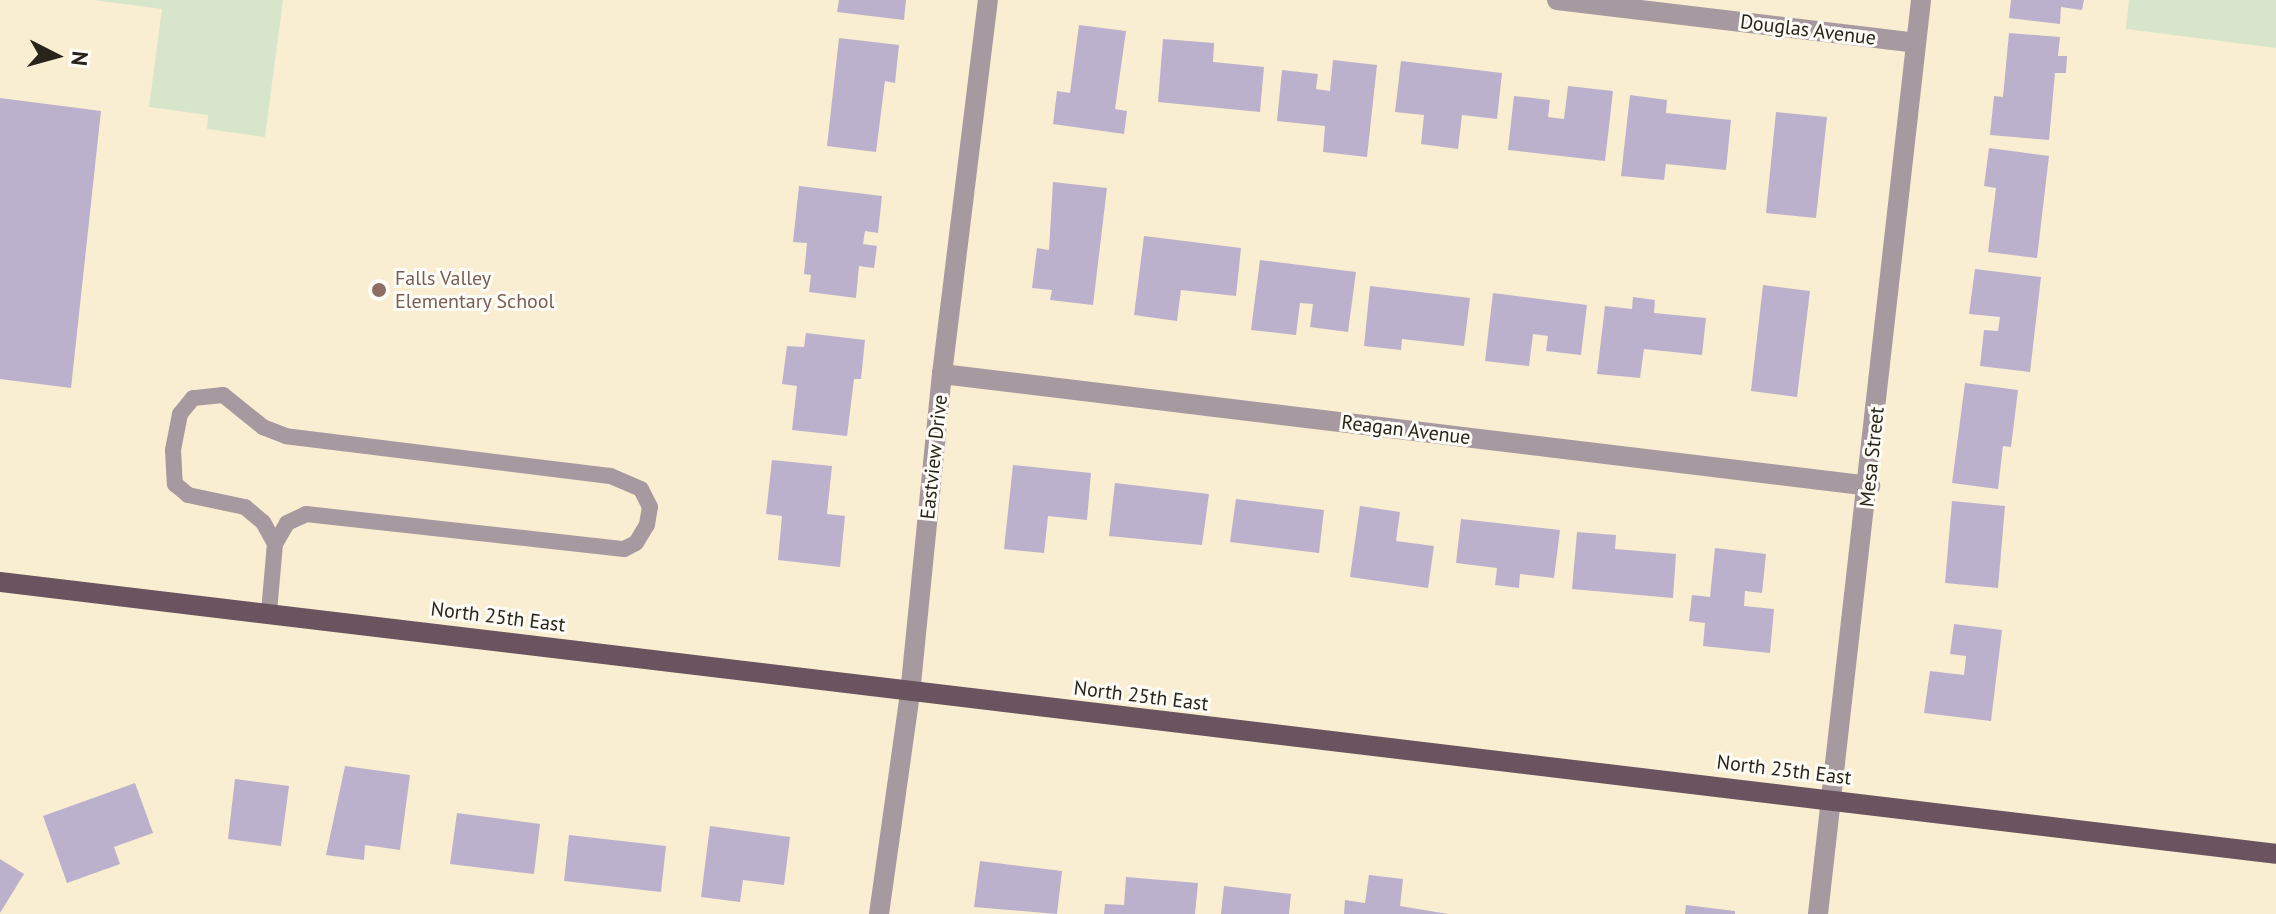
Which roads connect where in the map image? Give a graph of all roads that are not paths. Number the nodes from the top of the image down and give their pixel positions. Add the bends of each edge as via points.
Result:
1 (988, 0) edge
2 (1557, 0) edge
3 (1921, 0) edge
4 (1915, 43) junction
5 (942, 374) junction
6 (1870, 486) junction
7 (275, 544) junction
8 (0, 582) edge
9 (269, 612) junction
10 (910, 694) junction
11 (1832, 800) junction
12 (2276, 854) edge
13 (879, 914) edge
14 (1818, 914) edge

1 - 5 street, Eastview Drive
2 - 4 street, Douglas Avenue
3 - 4 street, Mesa Street
4 - 6 street, Mesa Street
5 - 6 street, Reagan Avenue
5 - 10 street, Eastview Drive
6 - 11 street, Mesa Street
7 - 7 lane via 287,523 306,514 332,514 624,549 647,525 650,507 641,489 610,476 286,436 263,427 223,395 193,398 180,414 173,450 175,484 188,495 245,507 263,522
7 - 9 lane
8 - 9 main road, North 25th East
9 - 10 main road, North 25th East
10 - 11 main road, North 25th East
10 - 13 street, Eastview Drive
11 - 12 main road, North 25th East
11 - 14 street, Mesa Street

